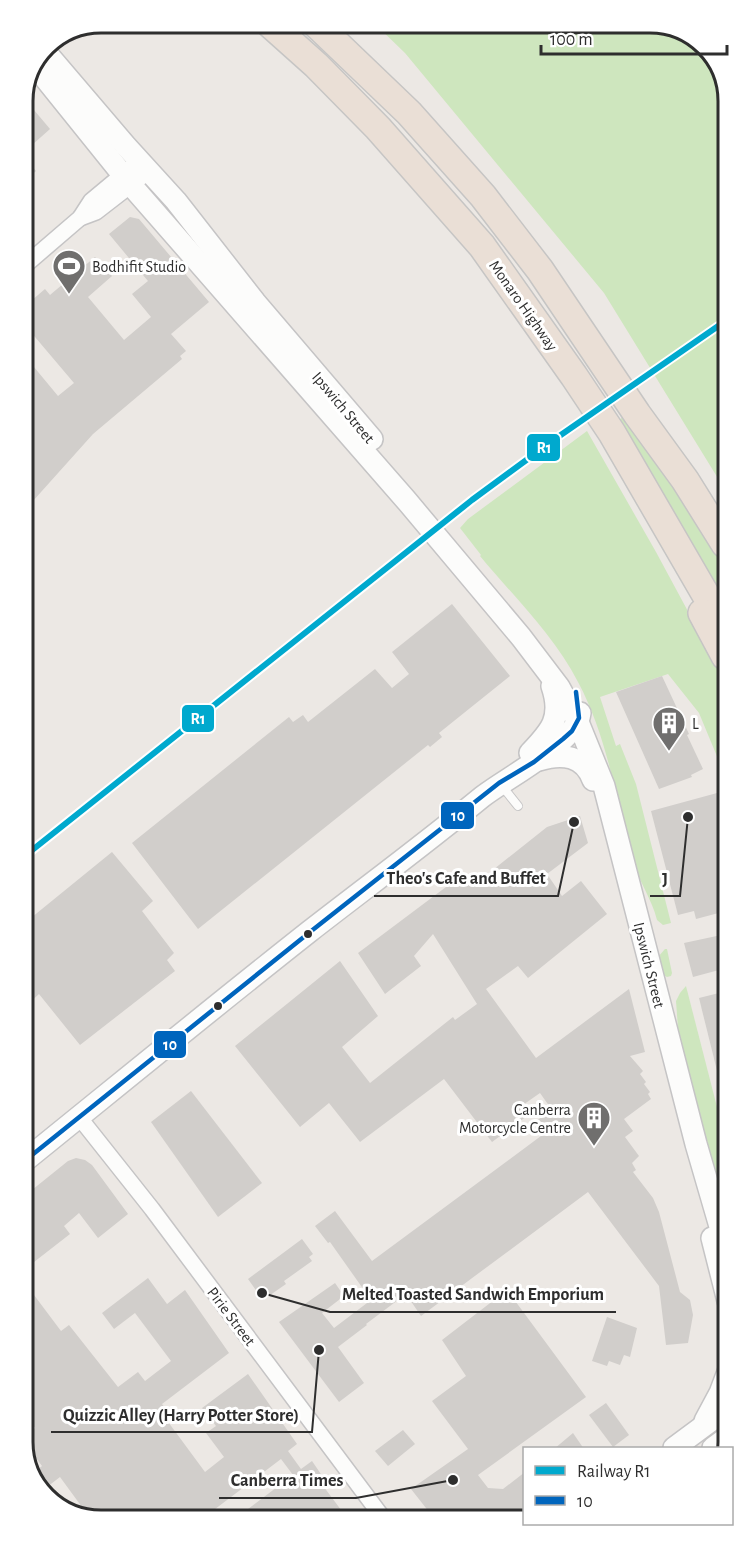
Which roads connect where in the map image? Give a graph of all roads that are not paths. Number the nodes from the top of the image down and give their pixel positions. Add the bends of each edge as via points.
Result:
1 (282, 33) edge
2 (325, 33) edge
3 (50, 57) edge
4 (40, 72) edge
5 (144, 166) junction
6 (127, 180) junction
7 (33, 258) edge
8 (257, 318) junction
9 (612, 433) junction
10 (718, 533) edge
11 (460, 555) junction
12 (718, 616) edge
13 (718, 643) edge
14 (534, 654) junction
15 (576, 692) junction
16 (578, 723) junction
17 (534, 762) junction
18 (499, 783) junction
19 (604, 786) junction
20 (518, 806) dead end
21 (611, 811) junction
22 (80, 1116) junction
23 (696, 1144) junction
24 (33, 1154) edge
25 (718, 1220) edge
26 (718, 1262) edge
27 (718, 1397) edge
28 (718, 1416) edge
29 (700, 1429) junction
30 (677, 1447) edge
31 (377, 1510) edge

1 - 9 highway, Monaro Highway via 378,128 482,246
2 - 10 highway, Monaro Highway via 409,113 483,196 540,270
3 - 5 main road, Ipswich Street
4 - 6 main road, Ipswich Street
5 - 6 street
5 - 8 main road, Ipswich Street via 176,201
6 - 7 street via 96,212 80,218
6 - 8 main road, Ipswich Street
8 - 11 main road, Ipswich Street
9 - 12 highway, Monaro Highway
9 - 13 highway via 621,469
11 - 14 main road, Ipswich Street
11 - 15 main road, Ipswich Street via 545,645
14 - 16 main road, Ipswich Street via 559,687
14 - 18 main road via 553,688 555,720 541,741
15 - 16 main road
15 - 19 main road, Ipswich Street via 595,739
16 - 17 main road via 564,740
16 - 19 main road, Ipswich Street
17 - 18 main road
17 - 21 main road via 561,756 582,762
18 - 20 lane
18 - 22 main road
19 - 21 main road, Ipswich Street
21 - 23 main road, Ipswich Street
22 - 24 main road
22 - 31 street, Pirie Street
23 - 25 main road, Ipswich Street
23 - 26 main road, Ipswich Street via 706,1216
27 - 29 main road
28 - 29 main road
29 - 30 main road

